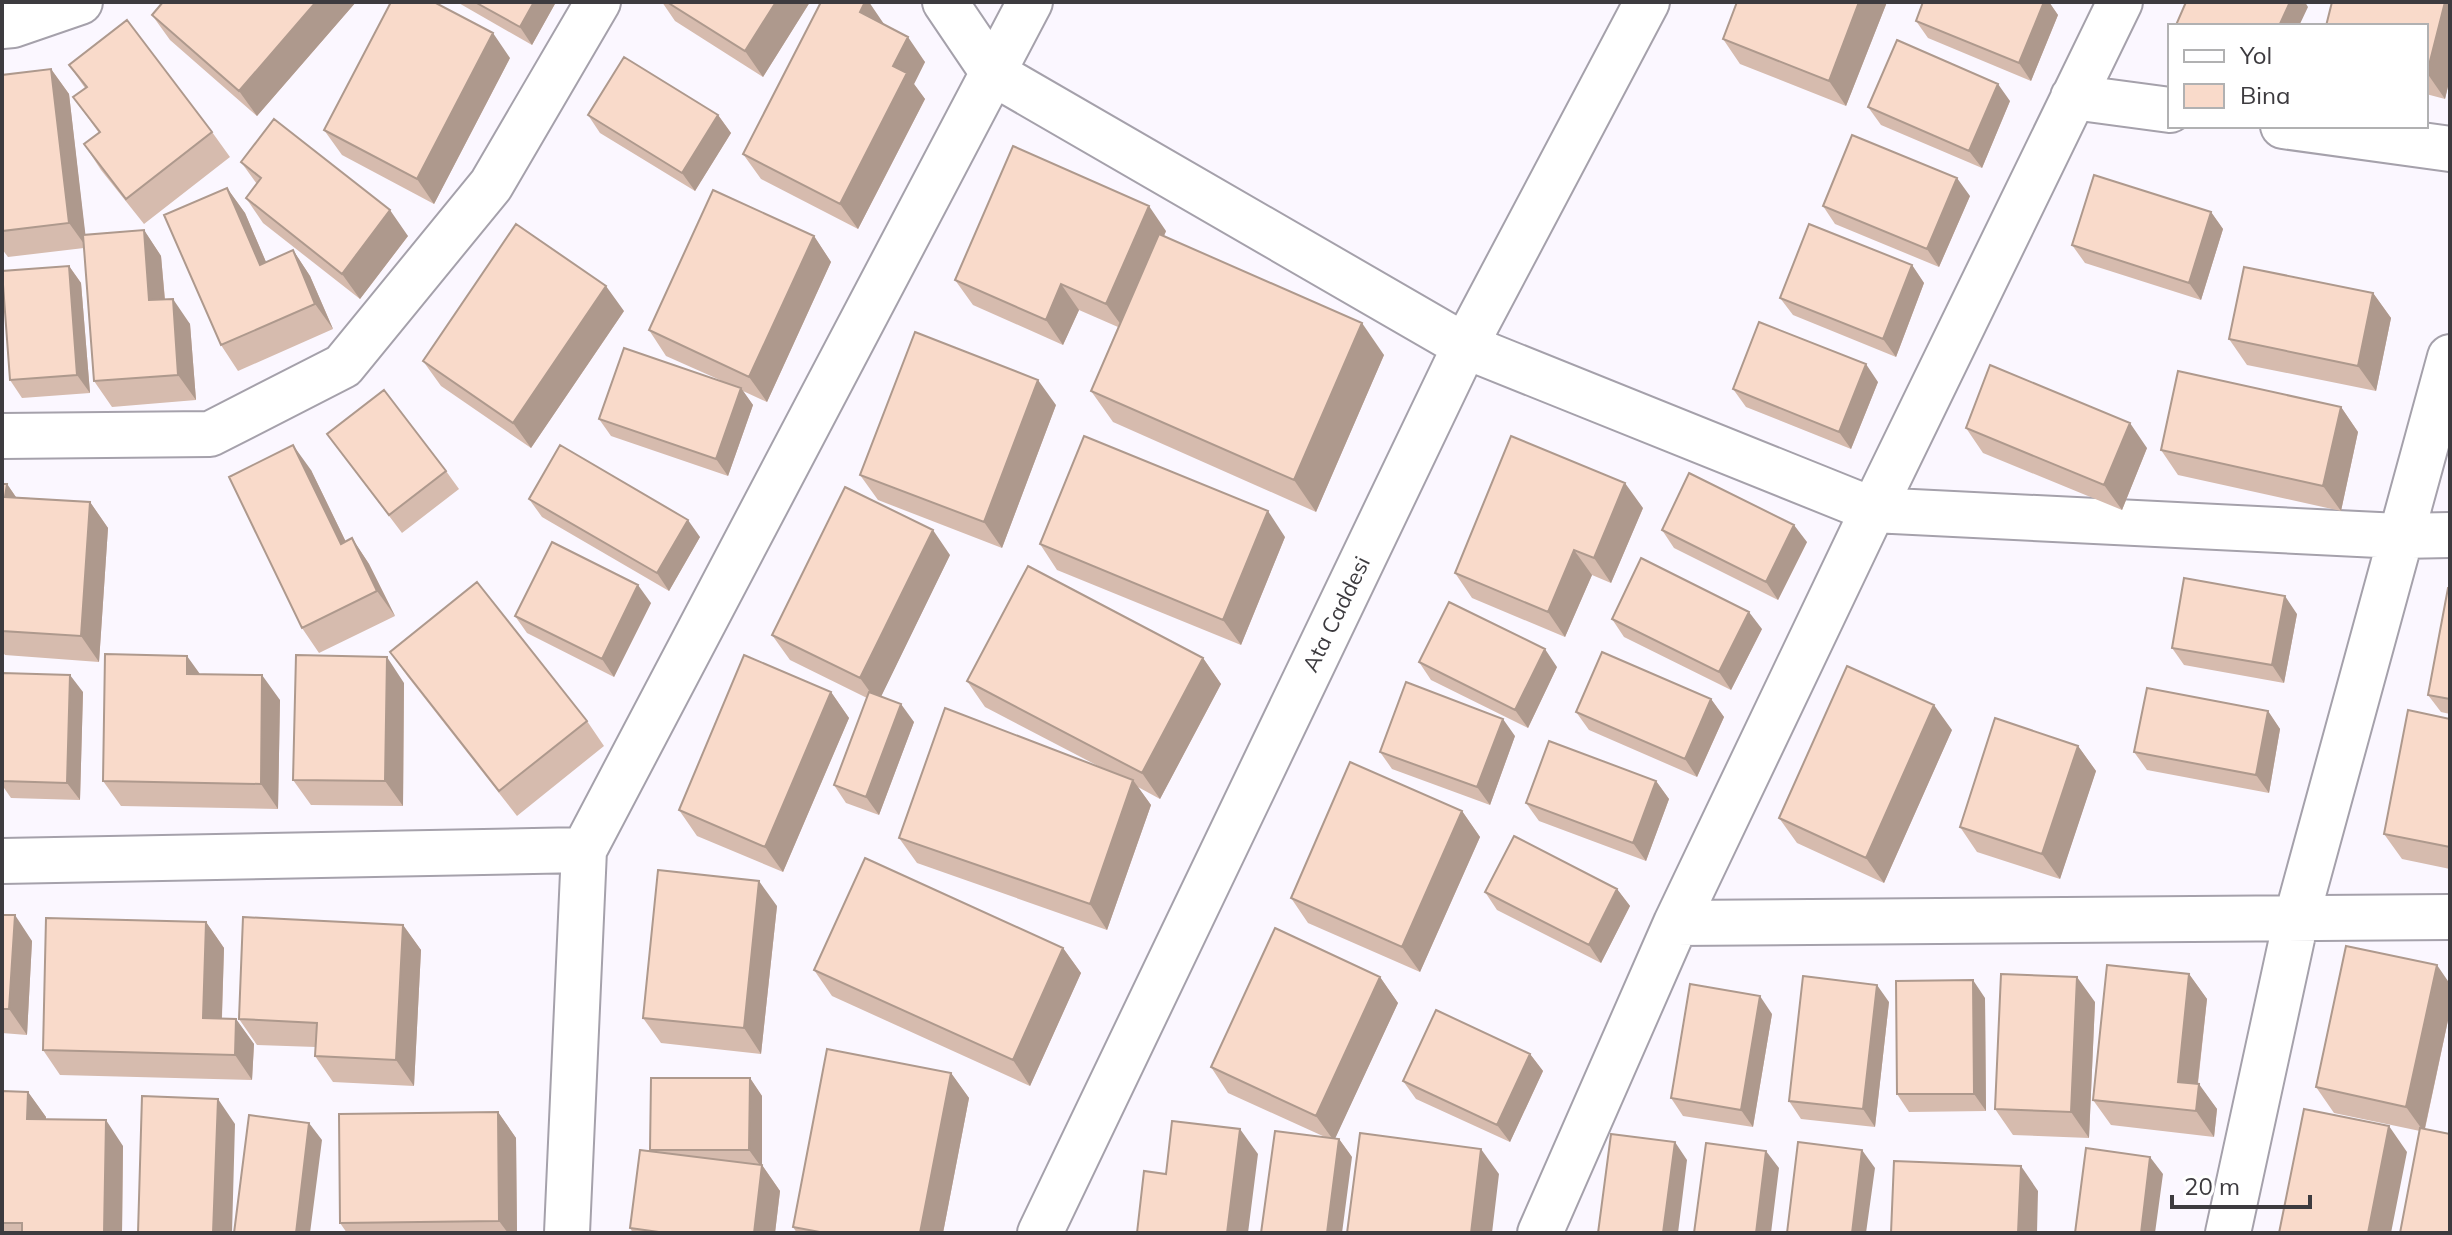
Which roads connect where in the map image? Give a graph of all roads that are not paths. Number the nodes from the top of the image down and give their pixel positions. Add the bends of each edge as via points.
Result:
1 (80, 2) edge
2 (598, 2) edge
3 (945, 2) edge
4 (1030, 2) edge
5 (1647, 2) edge
6 (2120, 2) edge
7 (2, 26) edge
8 (993, 73) junction
9 (2073, 97) junction
10 (2168, 110) edge
11 (2298, 128) edge
12 (2450, 149) edge
13 (1465, 346) junction
14 (2450, 357) edge
15 (2, 436) edge
16 (1873, 510) junction
17 (2450, 535) edge
18 (2399, 536) junction
19 (584, 850) junction
20 (2, 861) edge
21 (2450, 917) edge
22 (2296, 920) junction
23 (1676, 923) junction
24 (567, 1233) edge
25 (1040, 1233) edge
26 (1540, 1233) edge
27 (2228, 1233) edge

1 - 7 street
2 - 15 street via 491,185 343,366 210,434
3 - 8 street
4 - 8 street
5 - 13 street, Ata Caddesi
6 - 9 street
8 - 13 street
8 - 19 street
9 - 10 street
9 - 16 street
11 - 12 street
13 - 16 street
13 - 25 street, Ata Caddesi
14 - 18 street
16 - 18 street
16 - 23 street
17 - 18 street
18 - 22 street
19 - 20 street
19 - 24 street
21 - 22 street
22 - 23 street
22 - 27 street
23 - 26 street

